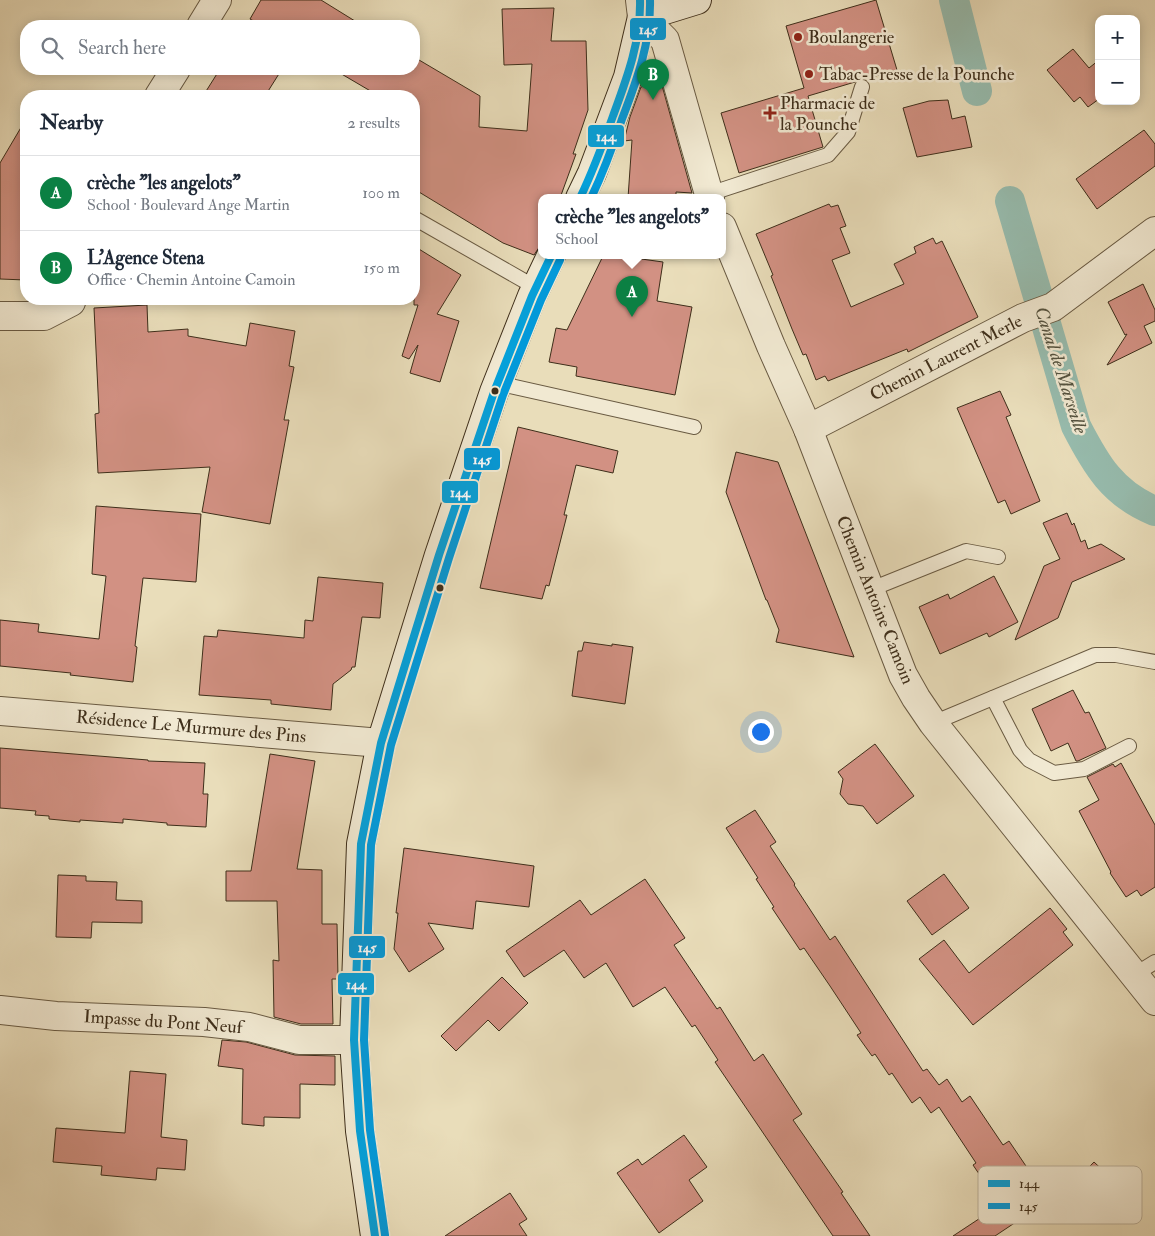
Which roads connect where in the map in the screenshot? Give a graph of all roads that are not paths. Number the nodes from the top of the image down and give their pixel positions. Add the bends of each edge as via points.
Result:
1 (217, 0) edge
2 (697, 0) edge
3 (641, 9) edge
4 (205, 20) edge
5 (172, 75) edge
6 (862, 88) dead end
7 (163, 90) edge
8 (582, 194) edge
9 (708, 194) edge
10 (715, 194) edge
11 (420, 221) edge
12 (1155, 231) edge
13 (726, 237) edge
14 (550, 259) edge
15 (536, 287) junction
16 (65, 305) edge
17 (0, 316) edge
18 (497, 383) junction
19 (694, 427) dead end
20 (808, 429) junction
21 (998, 558) dead end
22 (870, 590) junction
23 (1155, 662) edge
24 (993, 698) junction
25 (0, 710) edge
26 (933, 723) junction
27 (381, 743) junction
28 (1129, 746) dead end
29 (1144, 968) edge
30 (1155, 1001) edge
31 (0, 1010) edge
32 (354, 1040) junction
33 (375, 1236) edge

1 - 4 street
2 - 3 street
3 - 8 street via 628,77
3 - 9 street via 665,40
5 - 7 street
6 - 10 lane via 848,132 828,155
11 - 15 lane
12 - 20 street, Chemin Laurent Merle via 1053,306 1023,318
13 - 20 street, Chemin Antoine Camoin
14 - 15 street
15 - 18 street
16 - 17 street via 44,316
18 - 19 lane
18 - 27 street
20 - 22 street, Chemin Antoine Camoin
21 - 22 lane via 966,551
22 - 26 street, Chemin Antoine Camoin via 903,675
23 - 24 lane via 1116,655 1094,655
24 - 26 lane
24 - 28 lane via 1020,750 1029,760 1054,773 1084,769
25 - 27 street, Résidence Le Murmure des Pins
26 - 29 street, Chemin Antoine Camoin
27 - 32 street via 361,844
29 - 30 street, Chemin Antoine Camoin
31 - 32 street, Impasse du Pont Neuf via 56,1016 213,1023 250,1027 299,1040
32 - 33 street via 360,1131

